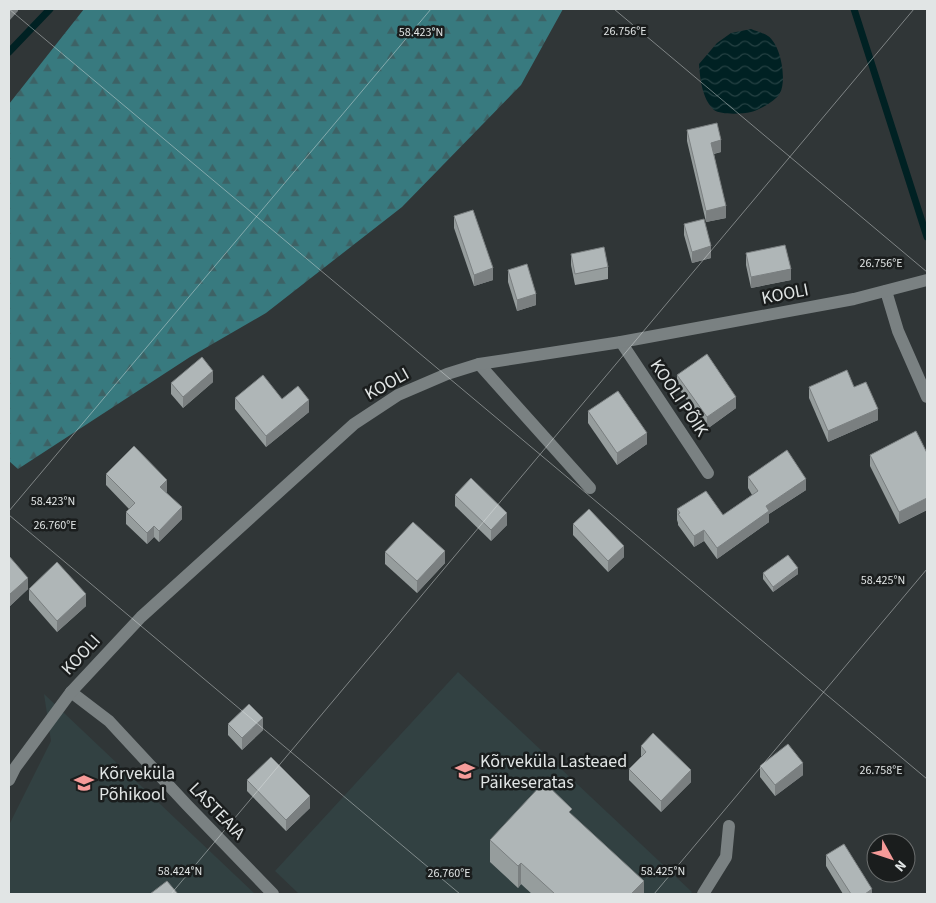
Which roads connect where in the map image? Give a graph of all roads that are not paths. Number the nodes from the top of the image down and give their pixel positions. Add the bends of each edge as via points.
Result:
1 (927, 280) edge
2 (886, 291) junction
3 (621, 342) junction
4 (479, 364) junction
5 (927, 397) edge
6 (708, 473) dead end
7 (590, 488) dead end
8 (71, 692) junction
9 (9, 780) edge
10 (729, 826) dead end
11 (273, 894) edge
12 (703, 894) edge

1 - 2 street, KOOLI
2 - 3 street, KOOLI
2 - 5 street via 898,331
3 - 4 street, KOOLI
3 - 6 street, KOOLI PÕIK
4 - 7 street
4 - 8 street, KOOLI via 398,395 354,424 141,617
8 - 9 street, KOOLI
8 - 11 street, LASTEAIA via 109,721
10 - 12 street via 726,857

